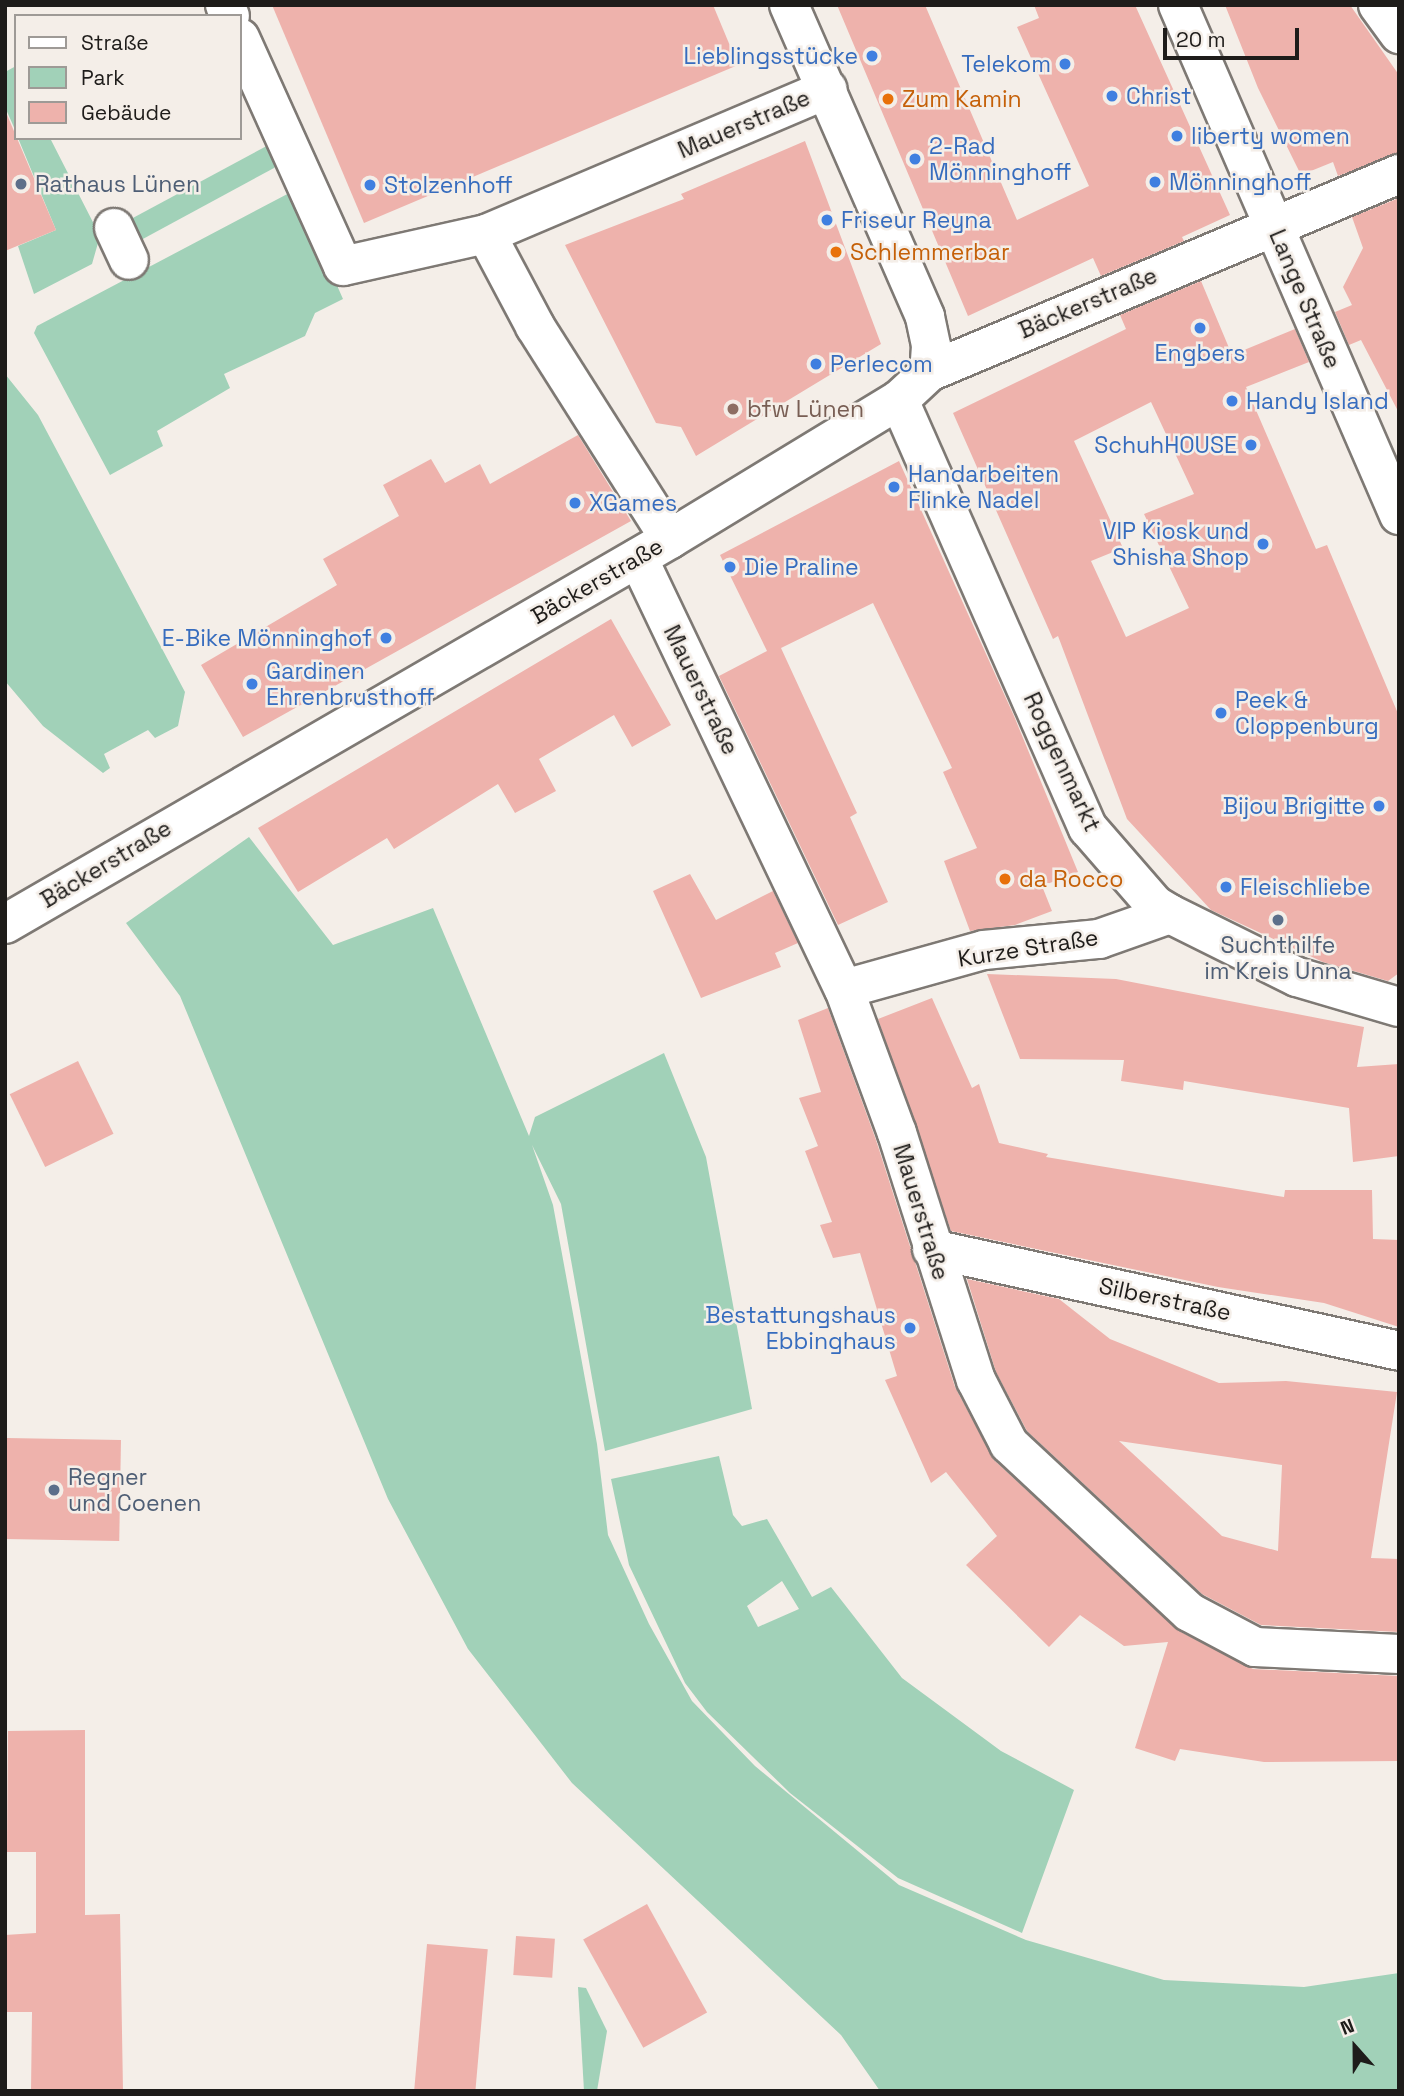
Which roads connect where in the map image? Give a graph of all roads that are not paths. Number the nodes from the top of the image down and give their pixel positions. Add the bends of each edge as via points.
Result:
1 (789, 5) edge
2 (1178, 5) edge
3 (1378, 5) edge
4 (1399, 34) edge
5 (242, 45) edge
6 (828, 89) junction
7 (1399, 174) edge
8 (1273, 225) junction
9 (486, 234) junction
10 (929, 372) junction
11 (899, 400) junction
12 (1399, 515) edge
13 (654, 549) junction
14 (1170, 914) junction
15 (5, 923) edge
16 (844, 989) junction
17 (1399, 1007) edge
18 (932, 1249) junction
19 (1399, 1352) edge
20 (1399, 1654) edge

1 - 6 street
2 - 8 street, Lange Straße
3 - 4 street
5 - 9 street via 344,266
6 - 9 street, Mauerstraße
6 - 10 street via 925,317 931,346
7 - 8 street, Bäckerstraße
8 - 10 street, Bäckerstraße
8 - 12 street, Lange Straße
9 - 13 street, Mauerstraße
10 - 11 street, Bäckerstraße
11 - 13 street, Bäckerstraße
11 - 14 street, Roggenmarkt via 1088,828 1155,905
13 - 15 street, Bäckerstraße
13 - 16 street, Mauerstraße
14 - 16 street, Kurze Straße via 1099,939 984,950
14 - 17 street, Roggenmarkt via 1297,977
16 - 18 street, Mauerstraße via 897,1133
18 - 19 street, Silberstraße
18 - 20 street, Mauerstraße via 976,1380 1009,1444 1189,1612 1255,1647

